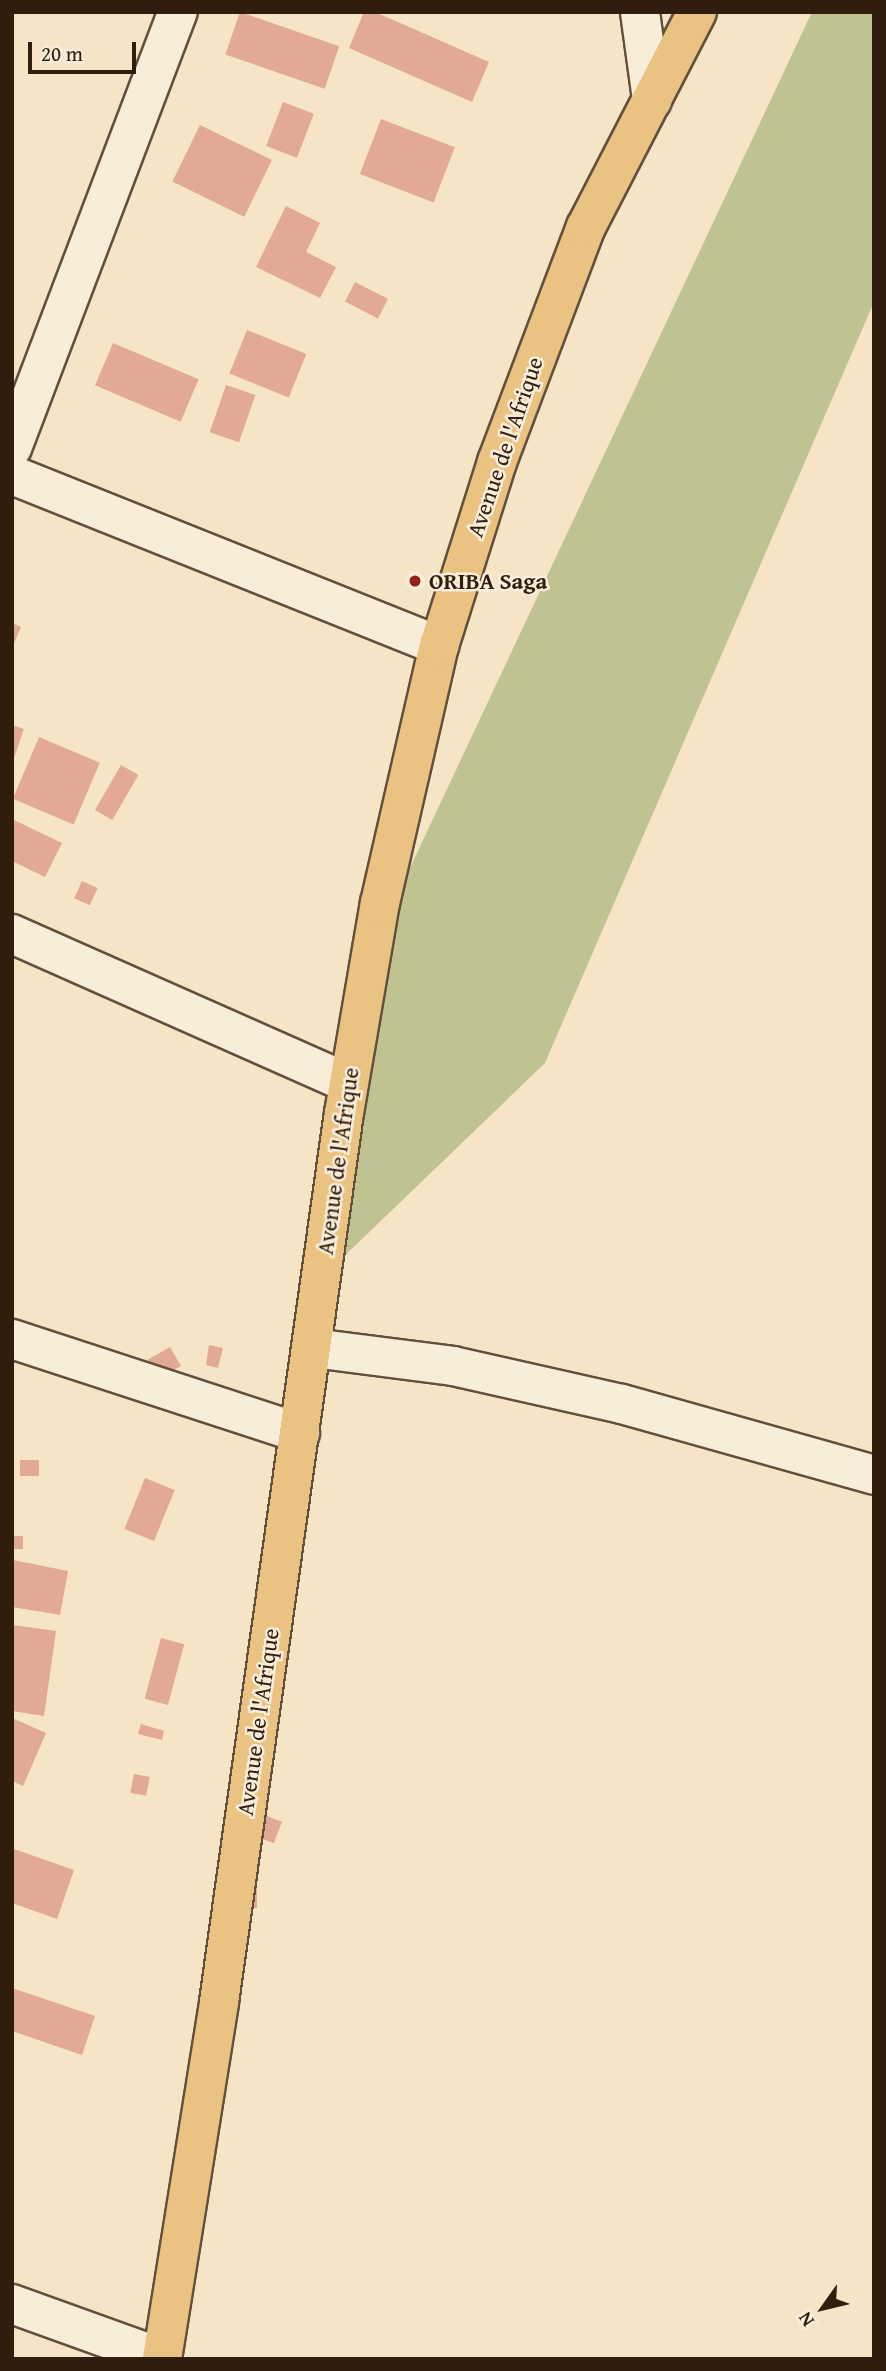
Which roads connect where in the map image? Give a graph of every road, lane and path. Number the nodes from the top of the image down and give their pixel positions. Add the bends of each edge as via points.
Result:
1 (178, 12) edge
2 (640, 12) edge
3 (697, 12) edge
4 (652, 100) junction
5 (12, 448) edge
6 (12, 475) edge
7 (439, 646) junction
8 (12, 934) edge
9 (349, 1083) junction
10 (12, 1339) edge
11 (313, 1348) junction
12 (300, 1433) junction
13 (874, 1475) edge
14 (12, 2304) edge
15 (162, 2358) edge

1 - 5 street
2 - 4 street
3 - 4 main road, Avenue de l'Afrique
4 - 7 main road, Avenue de l'Afrique via 586,227 559,296 497,462
6 - 7 street
7 - 9 main road, Avenue de l'Afrique via 380,903
8 - 9 street
9 - 11 main road, Avenue de l'Afrique
10 - 12 street
11 - 12 main road, Avenue de l'Afrique
11 - 13 street via 453,1366 609,1401
12 - 15 main road, Avenue de l'Afrique
14 - 15 street

